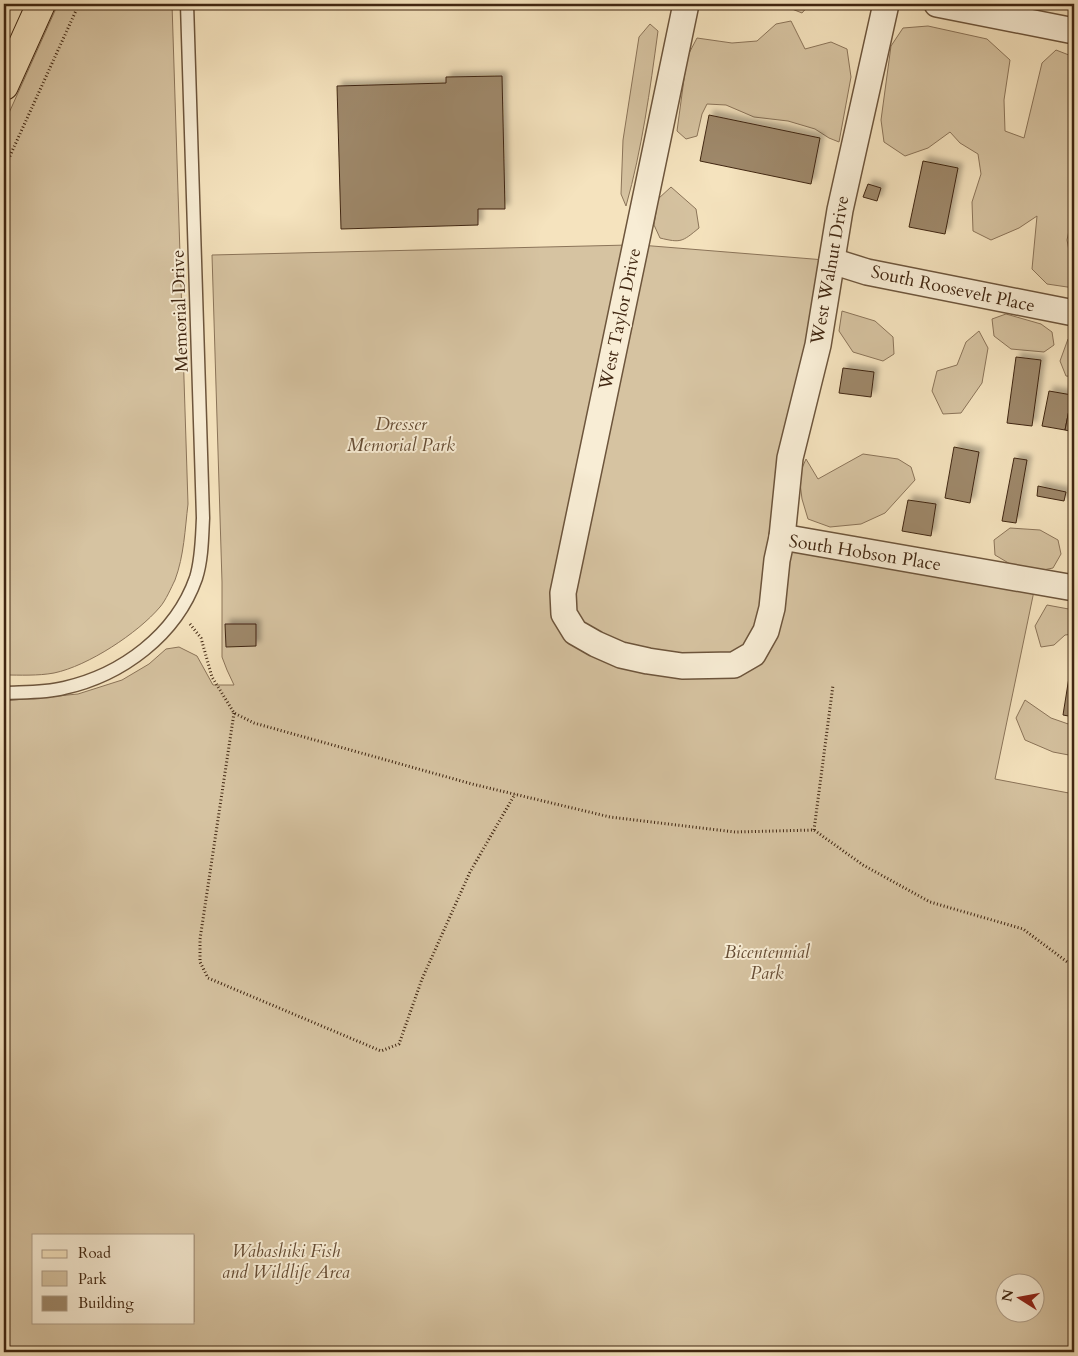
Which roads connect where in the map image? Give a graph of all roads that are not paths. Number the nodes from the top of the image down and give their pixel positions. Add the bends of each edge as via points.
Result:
1 (41, 4) edge
2 (187, 4) edge
3 (686, 4) edge
4 (886, 4) edge
5 (937, 4) edge
6 (1048, 14) edge
7 (1074, 31) edge
8 (4, 86) edge
9 (832, 260) junction
10 (1074, 313) edge
11 (782, 538) junction
12 (1074, 588) edge
13 (576, 632) joint
14 (4, 693) edge

1 - 8 main road
2 - 14 lane, Memorial Drive via 203,518 196,576 188,600 154,643 95,679 64,688
3 - 13 street, West Taylor Drive via 563,593 564,614
4 - 9 street, West Walnut Drive
5 - 6 street
6 - 7 street
9 - 10 street, South Roosevelt Place via 867,272
9 - 11 street, West Walnut Drive via 818,345 790,458
11 - 12 street, South Hobson Place
11 - 13 street, South Hobson Place via 766,631 753,654 734,665 682,666 648,661 621,655

